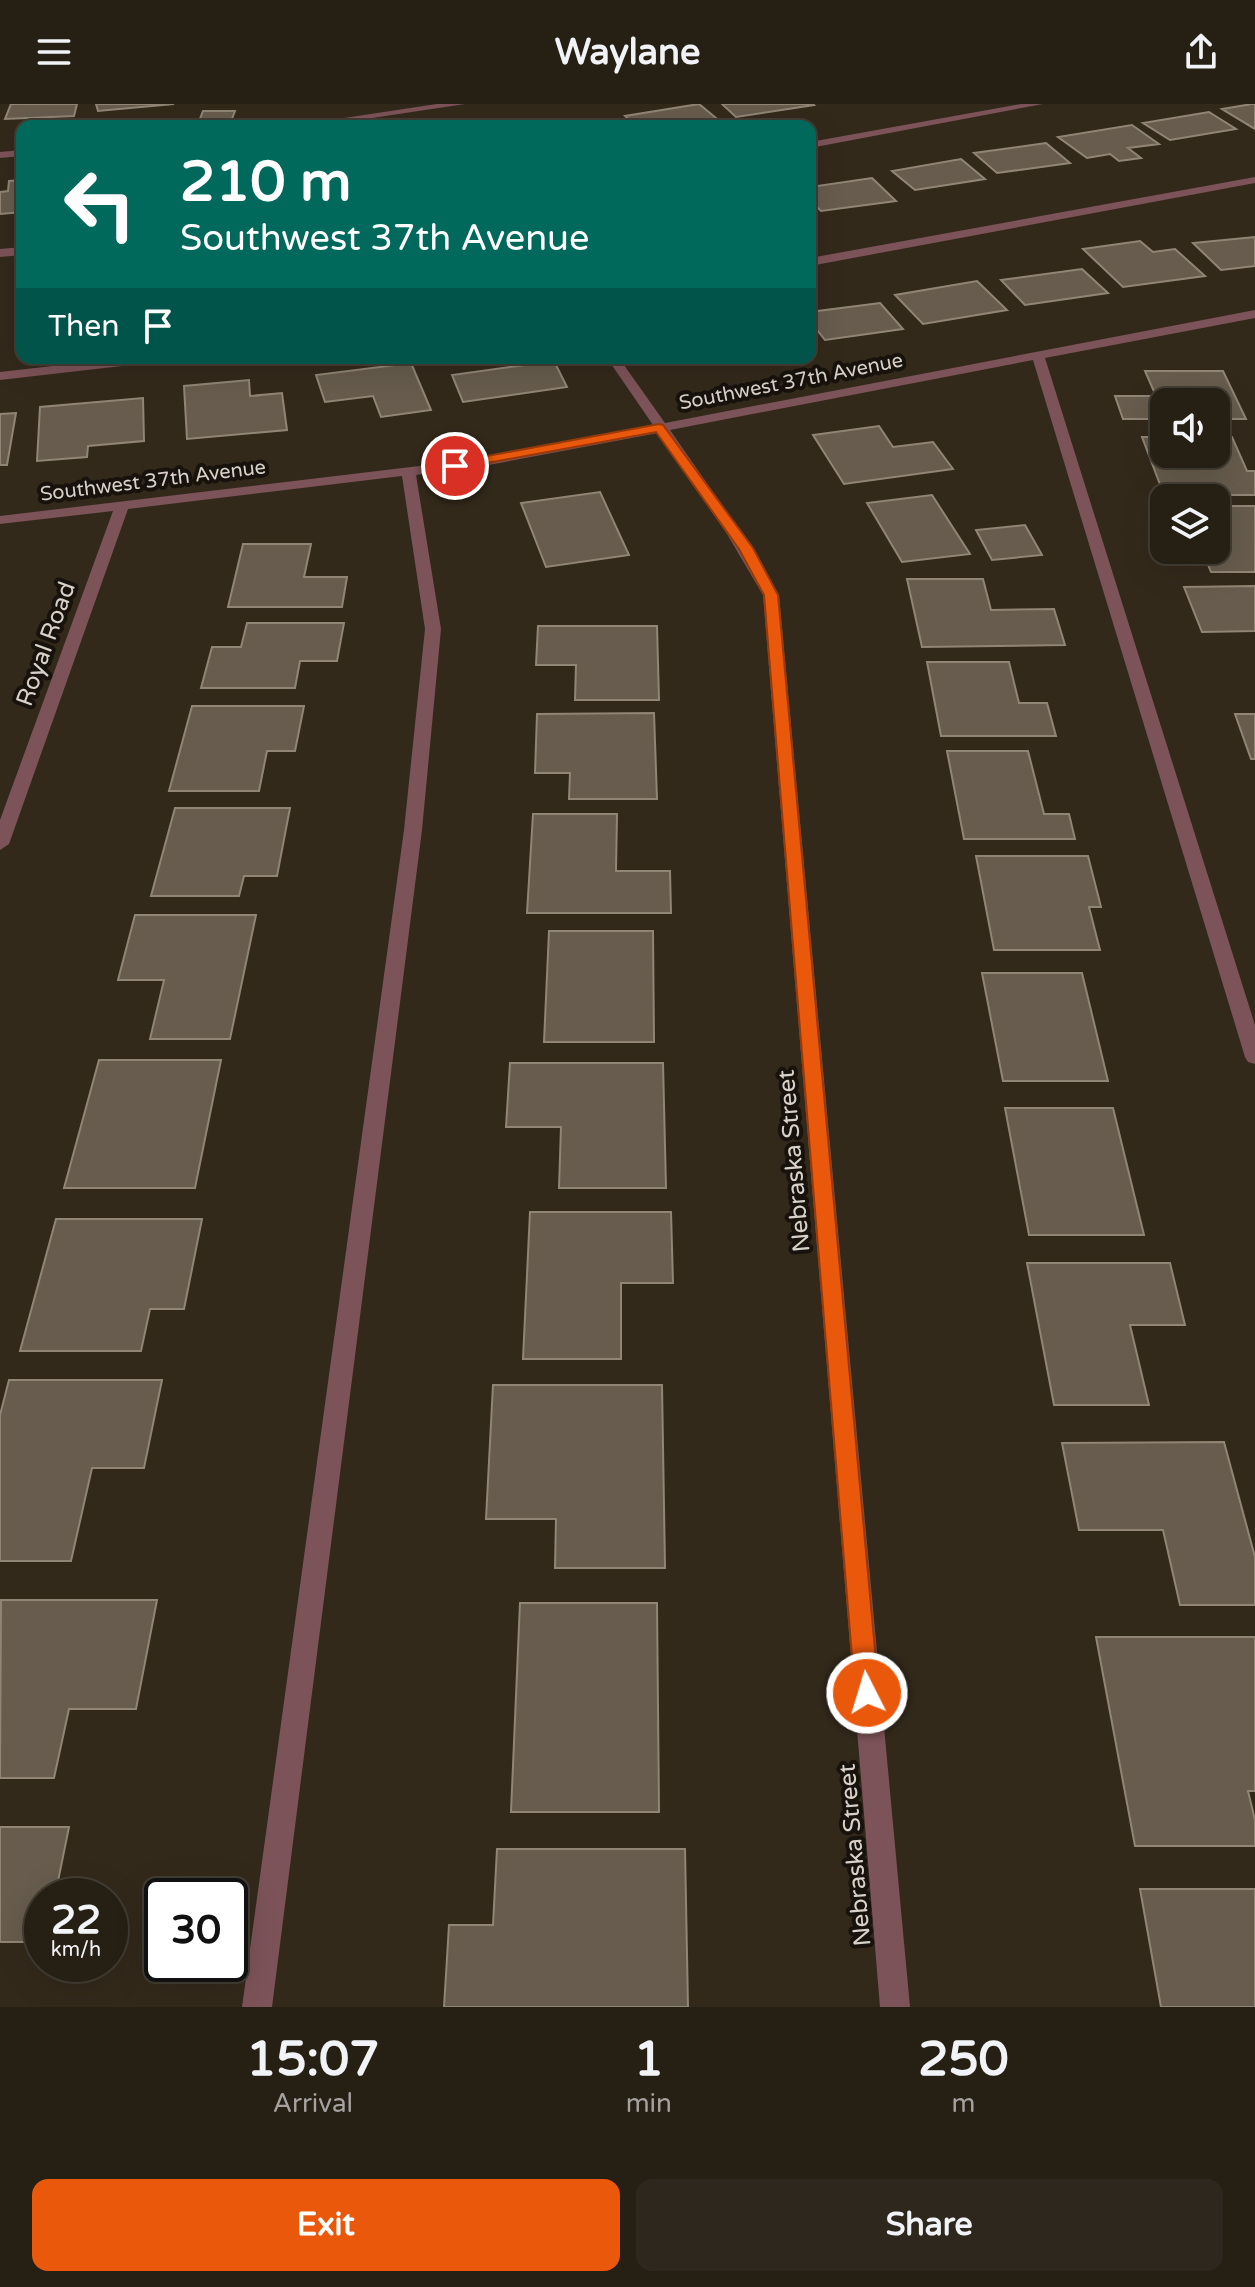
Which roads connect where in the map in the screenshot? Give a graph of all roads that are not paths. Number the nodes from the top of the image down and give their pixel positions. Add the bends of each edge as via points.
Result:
1 (460, 104) edge
2 (1038, 104) edge
3 (442, 109) edge
4 (348, 120) edge
5 (816, 144) edge
6 (1255, 180) edge
7 (816, 261) edge
8 (1255, 314) edge
9 (1038, 355) junction
10 (105, 364) edge
11 (617, 364) edge
12 (0, 376) edge
13 (659, 428) junction
14 (408, 471) junction
15 (122, 505) junction
16 (0, 520) edge
17 (0, 844) edge
18 (1255, 1057) edge
19 (257, 2007) edge
20 (895, 2007) edge

1 - 3 street
2 - 5 street
3 - 4 street
6 - 7 street
8 - 9 street, Southwest 37th Avenue
9 - 13 street, Southwest 37th Avenue
9 - 18 street
10 - 12 street
11 - 13 street, Nebraska Street
13 - 14 street, Southwest 37th Avenue
13 - 20 street, Nebraska Street via 746,548 771,595
14 - 15 street, Southwest 37th Avenue
14 - 19 street via 433,629 424,722
15 - 16 street, Southwest 37th Avenue
15 - 17 street, Royal Road

